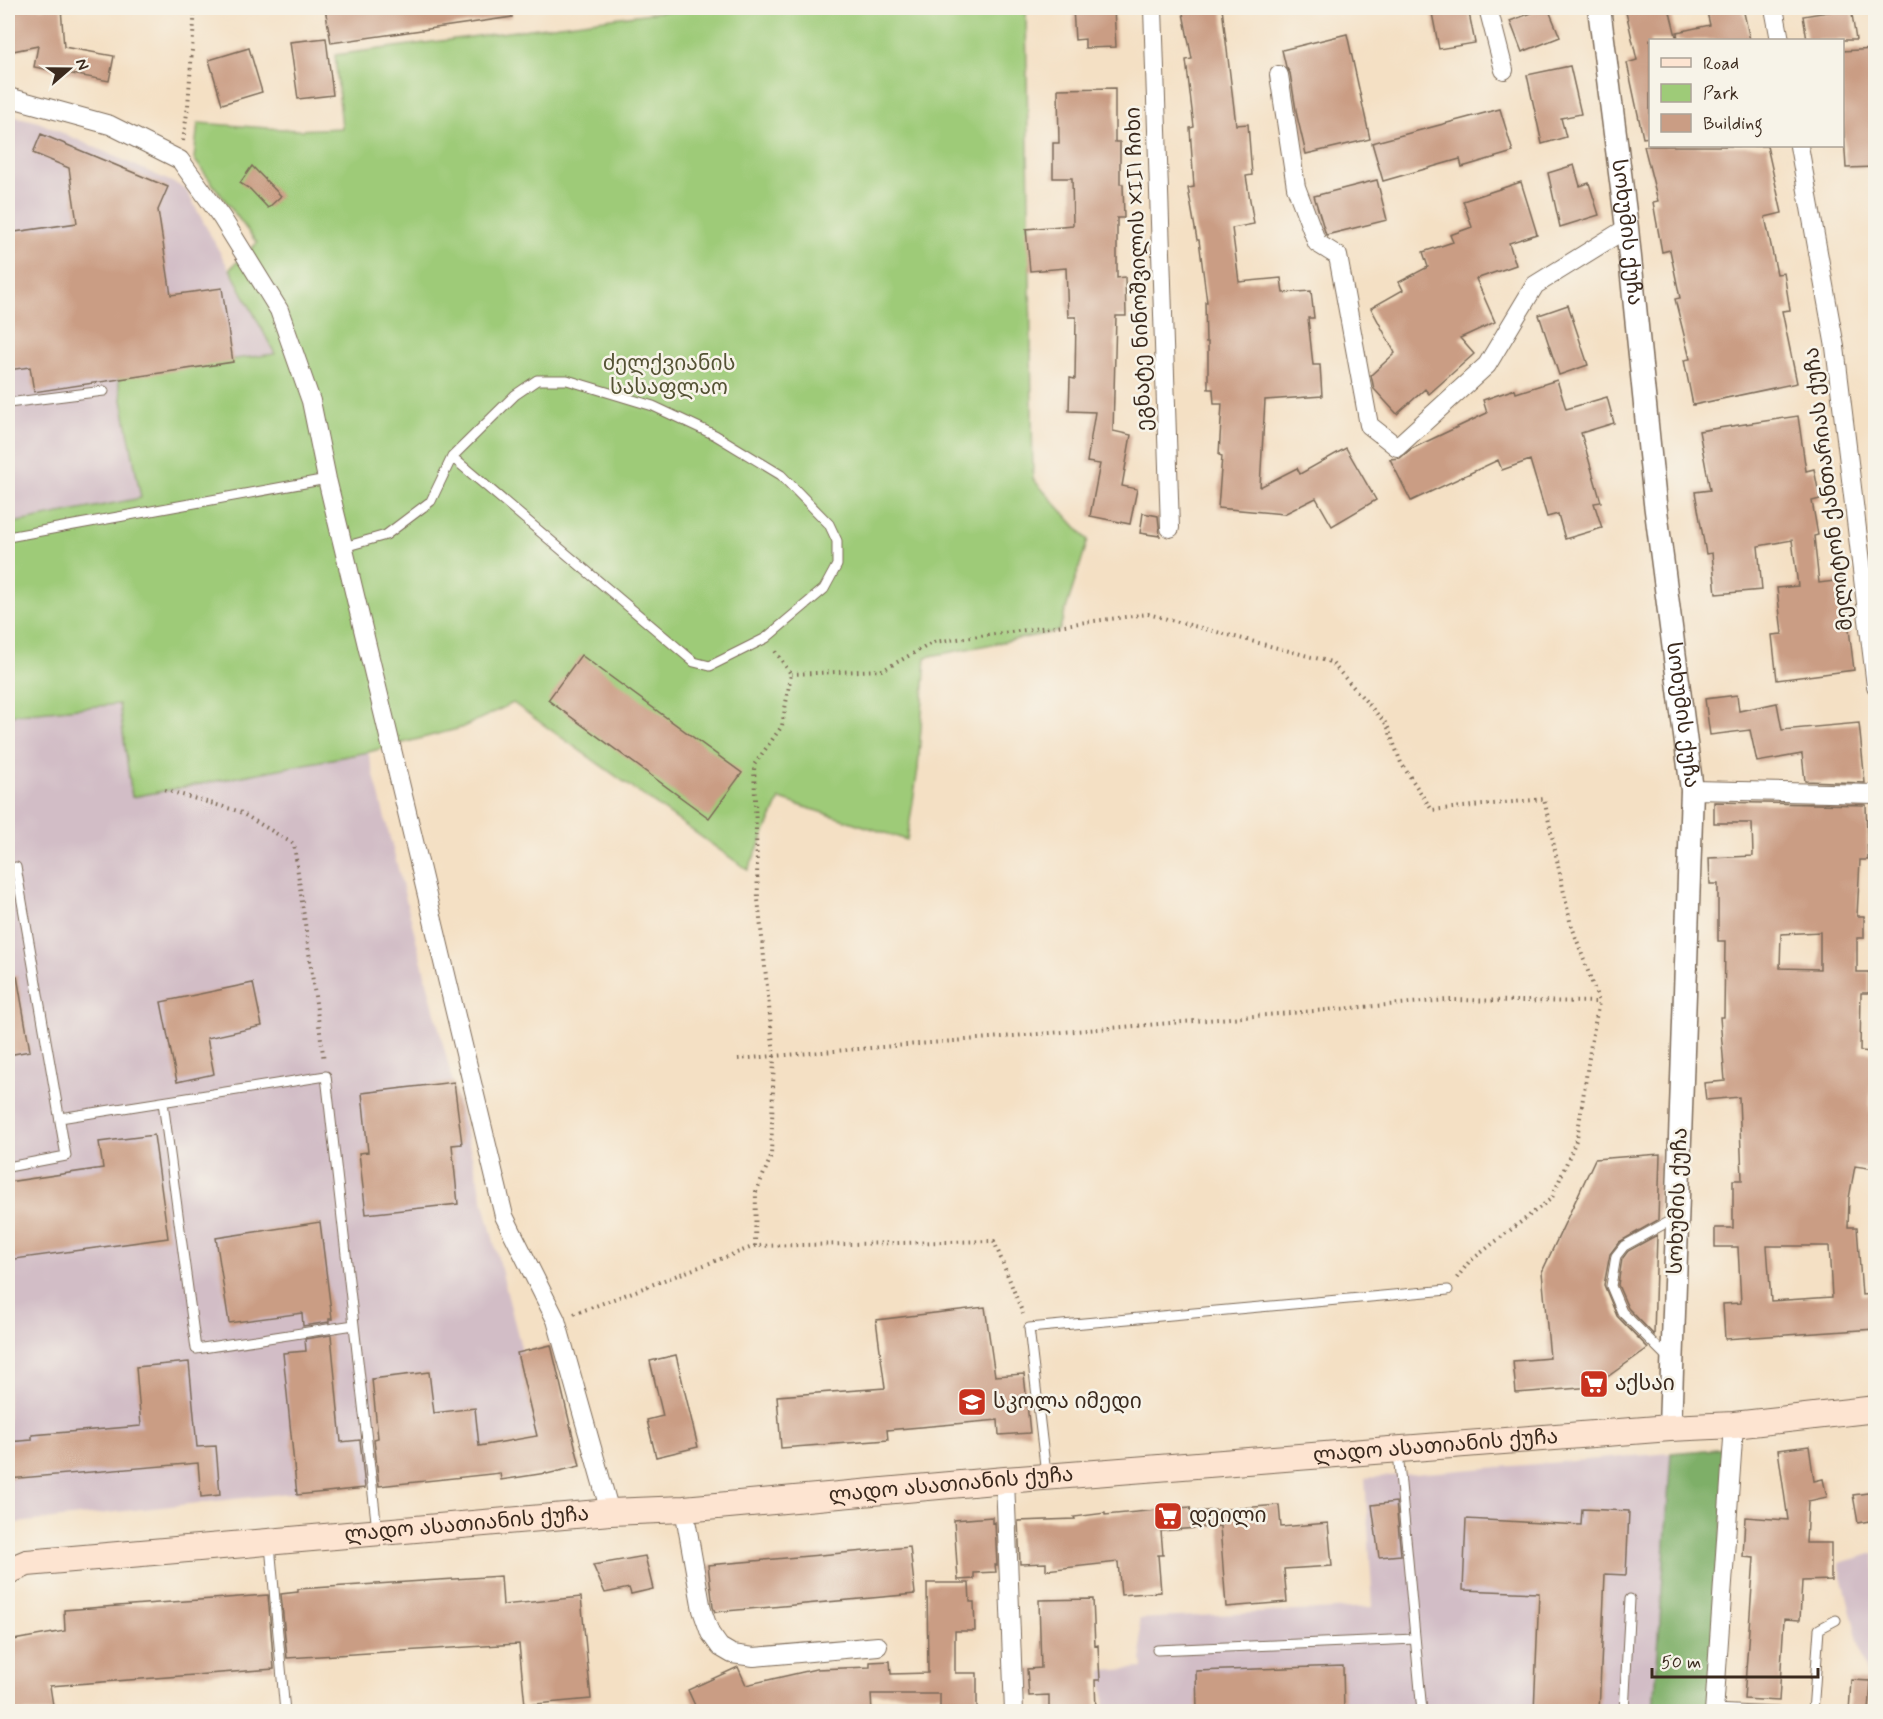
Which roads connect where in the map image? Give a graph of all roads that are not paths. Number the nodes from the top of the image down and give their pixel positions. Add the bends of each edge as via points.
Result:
1 (1153, 8) edge
2 (1488, 8) edge
3 (1599, 8) edge
4 (1774, 8) edge
5 (1780, 39) edge
6 (1504, 70) dead end
7 (1279, 75) dead end
8 (8, 96) edge
9 (1799, 147) edge
10 (1627, 228) junction
11 (104, 391) dead end
12 (8, 403) edge
13 (452, 458) junction
14 (327, 479) junction
15 (1170, 528) dead end
16 (8, 537) edge
17 (344, 548) junction
18 (1875, 686) edge
19 (1692, 790) junction
20 (1875, 794) edge
21 (16, 867) dead end
22 (163, 1102) junction
23 (60, 1118) junction
24 (8, 1167) edge
25 (1677, 1217) junction
26 (1448, 1290) road end
27 (354, 1325) junction
28 (1672, 1362) junction
29 (1875, 1409) edge
30 (1734, 1425) junction
31 (1670, 1428) junction
32 (1398, 1450) junction
33 (1046, 1477) junction
34 (1005, 1480) junction
35 (684, 1509) junction
36 (610, 1512) junction
37 (377, 1533) junction
38 (270, 1542) junction
39 (14, 1564) edge
40 (1629, 1599) dead end
41 (1836, 1620) dead end
42 (1415, 1638) junction
43 (878, 1646) dead end
44 (1156, 1650) dead end
45 (1714, 1710) edge
46 (285, 1712) edge
47 (1014, 1712) edge
48 (1422, 1712) edge
49 (1624, 1712) edge
50 (1777, 1712) edge
51 (1814, 1712) edge

1 - 15 street, ეგნატე ნინოშვილის XIII ჩიხი
2 - 6 street
3 - 10 street, სოხუმის ქუჩა
4 - 5 street
7 - 10 street via 1296,187 1317,243 1338,256 1369,425 1397,447 1487,365 1535,285
8 - 14 street via 110,124 180,160 222,218 279,310 312,401
9 - 18 street, მელიტონ ქანთარიას ქუჩა via 1835,347
10 - 19 street, სოხუმის ქუჩა via 1654,503
11 - 12 lane
13 - 13 lane via 515,395 537,380 567,380 653,406 715,435 781,475 829,524 837,541 837,565 824,589 766,638 710,666 694,662
13 - 17 lane via 431,501 386,535
14 - 16 lane
14 - 17 street
17 - 36 street via 504,1216 556,1320
19 - 20 street
19 - 25 street, სოხუმის ქუჩა
21 - 23 lane
22 - 23 lane
22 - 27 lane via 196,1349
22 - 27 lane via 326,1076
23 - 24 lane via 66,1156
25 - 28 street, სოხუმის ქუჩა
25 - 28 lane via 1624,1246 1616,1256 1611,1286 1622,1312
26 - 33 lane via 1029,1328
27 - 37 lane
28 - 31 street, სოხუმის ქუჩა
29 - 30 main road, ლადო ასათიანის ქუჩა
30 - 31 main road, ლადო ასათიანის ქუჩა
30 - 45 street
31 - 32 main road, ლადო ასათიანის ქუჩა
32 - 33 main road, ლადო ასათიანის ქუჩა
32 - 42 lane
33 - 34 main road, ლადო ასათიანის ქუჩა
34 - 35 main road, ლადო ასათიანის ქუჩა
34 - 47 street
35 - 36 main road, ლადო ასათიანის ქუჩა
35 - 43 street via 702,1610 720,1647 732,1654 754,1657
36 - 37 main road, ლადო ასათიანის ქუჩა
37 - 38 main road, ლადო ასათიანის ქუჩა
38 - 39 main road, ლადო ასათიანის ქუჩა
38 - 46 lane
40 - 49 lane
41 - 51 lane via 1819,1629
42 - 44 lane
42 - 48 lane
45 - 50 lane

